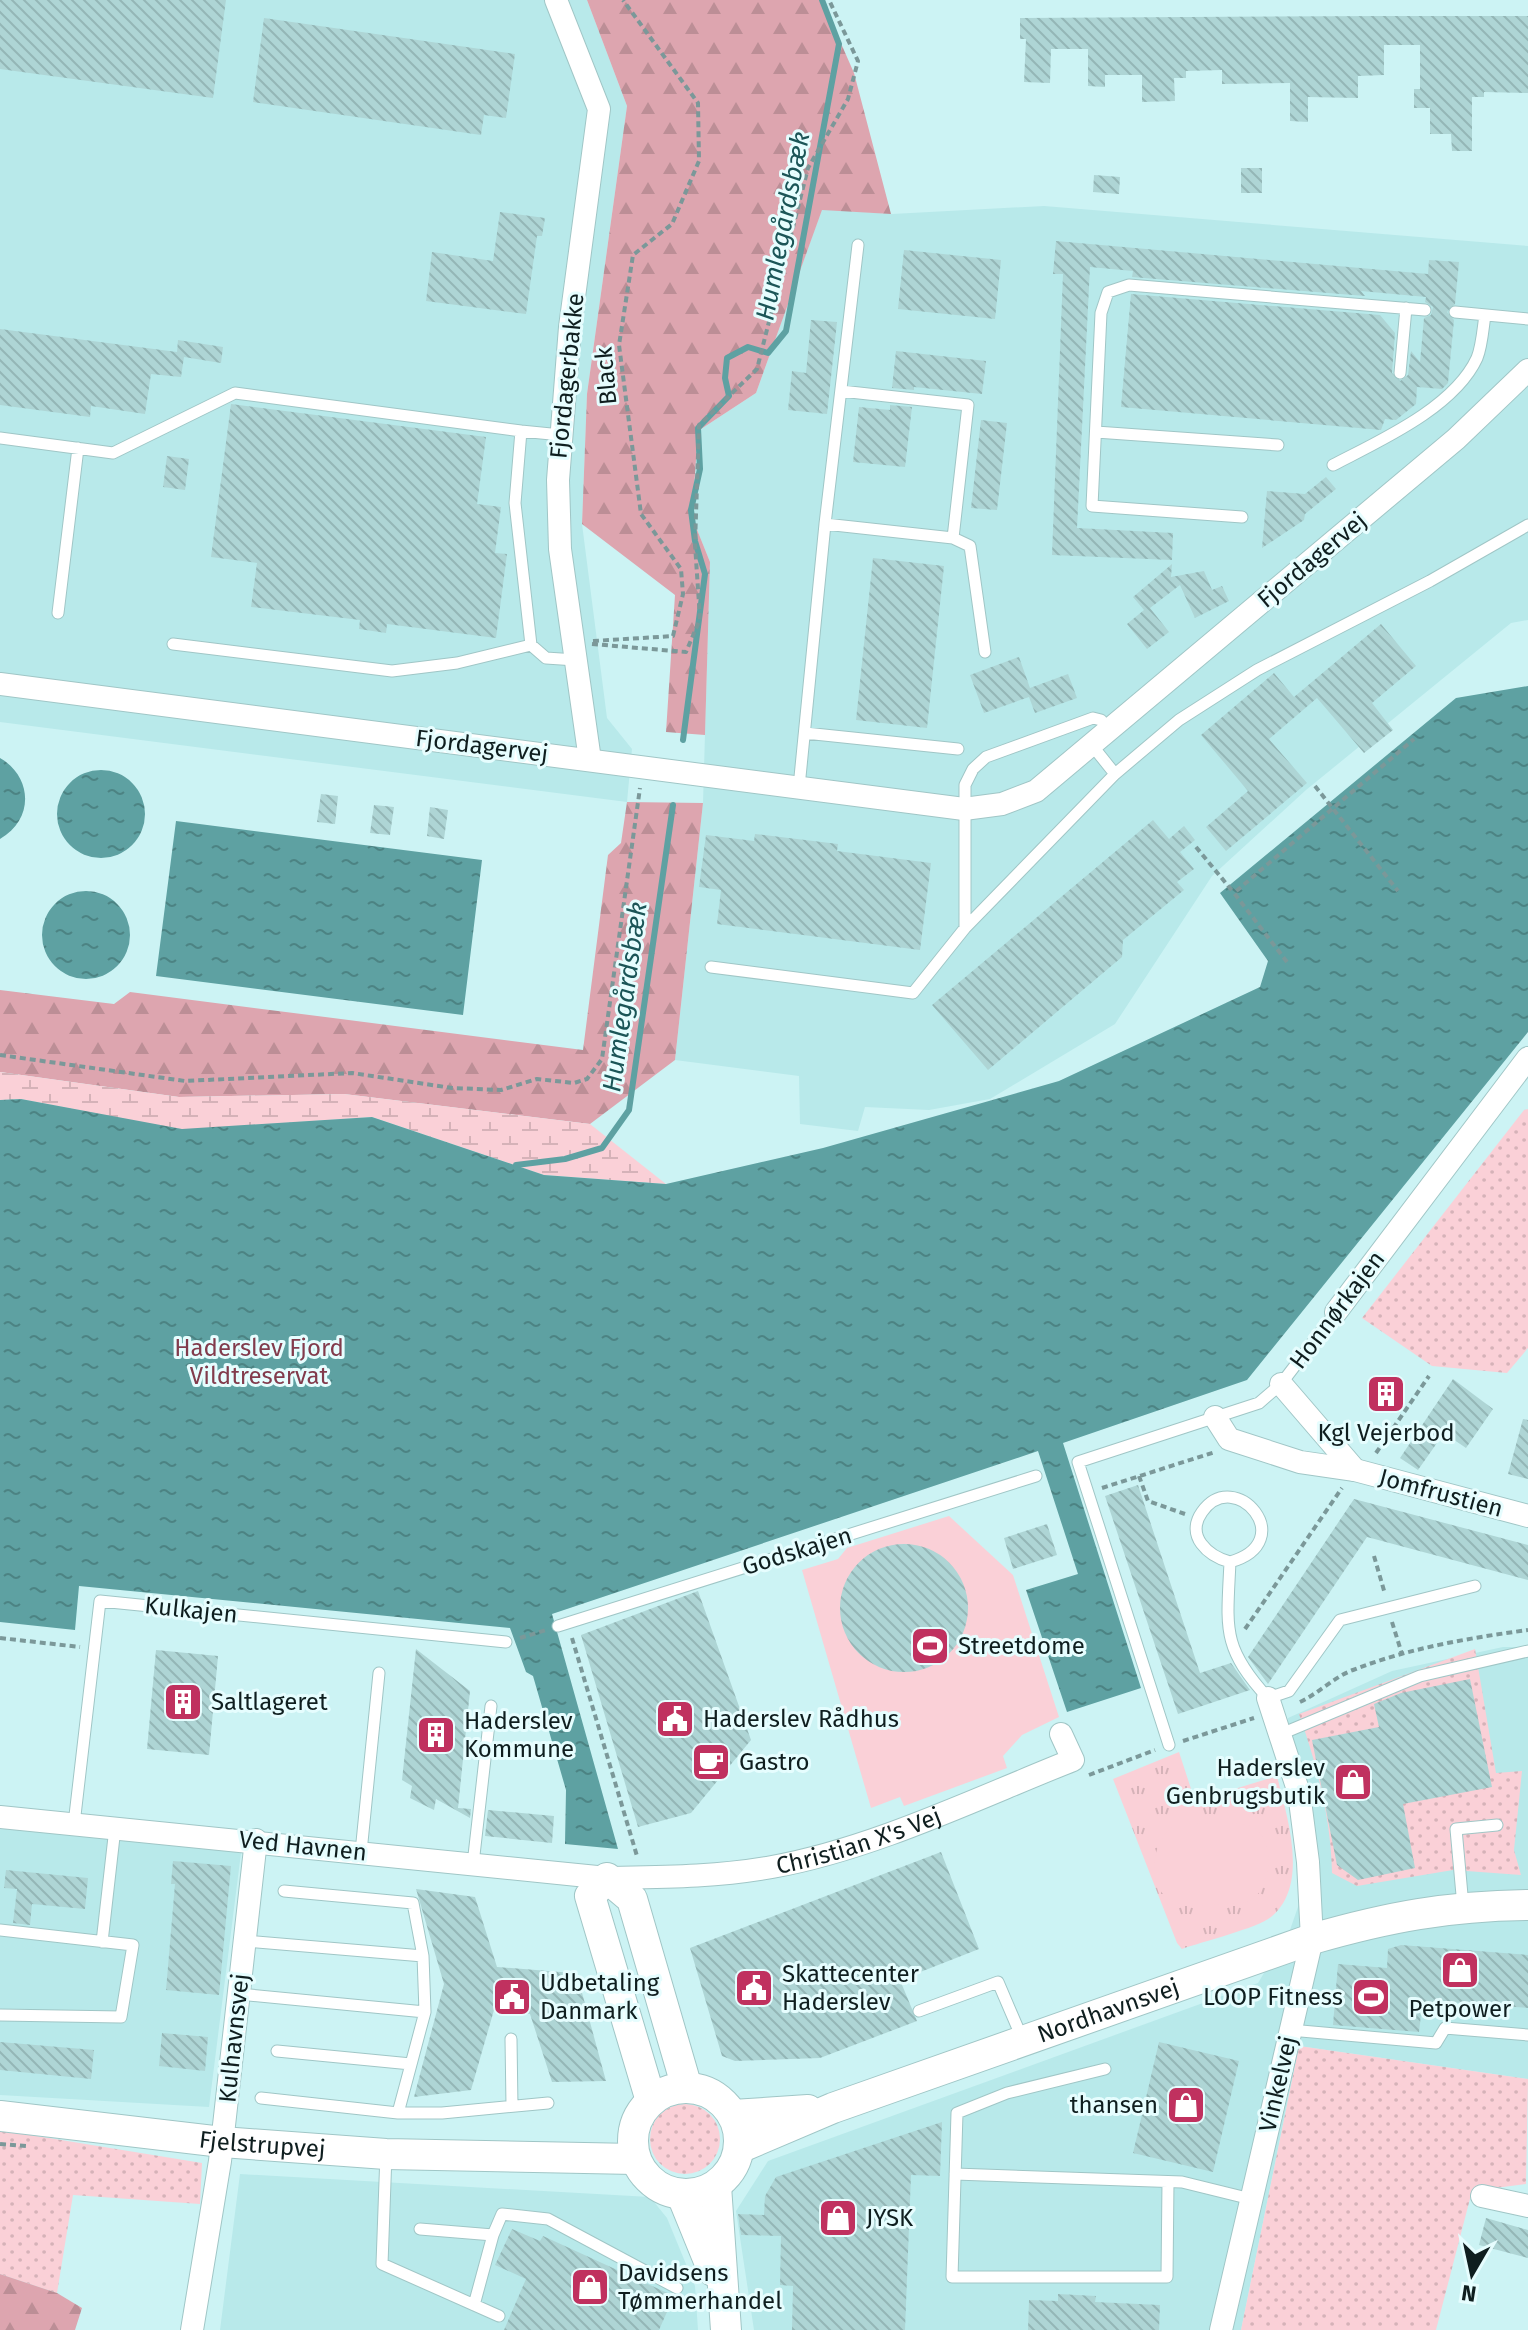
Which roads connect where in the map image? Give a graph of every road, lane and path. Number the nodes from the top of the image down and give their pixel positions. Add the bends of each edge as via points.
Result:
1 (556, 0) edge
2 (623, 0) edge
3 (829, 0) edge
4 (858, 245) dead end
5 (1406, 308) junction
6 (1425, 310) dead end
7 (1455, 312) dead end
8 (1485, 315) junction
9 (1528, 319) edge
10 (1528, 370) edge
11 (1400, 373) dead end
12 (841, 391) junction
13 (521, 431) junction
14 (1096, 432) junction
15 (561, 435) junction
16 (0, 438) edge
17 (1278, 445) dead end
18 (78, 448) junction
19 (1333, 465) dead end
20 (1242, 517) dead end
21 (825, 524) junction
22 (1528, 525) edge
23 (953, 538) junction
24 (58, 613) dead end
25 (173, 644) dead end
26 (531, 645) junction
27 (575, 651) junction
28 (985, 652) dead end
29 (0, 684) edge
30 (805, 733) junction
31 (1100, 737) junction
32 (1414, 739) dead end
33 (958, 749) dead end
34 (590, 760) junction
35 (642, 767) junction
36 (1115, 774) junction
37 (1315, 786) dead end
38 (799, 787) junction
39 (1333, 808) junction
40 (964, 809) junction
41 (1196, 847) dead end
42 (1398, 891) dead end
43 (1234, 893) junction
44 (965, 928) junction
45 (1287, 962) dead end
46 (711, 967) dead end
47 (0, 1055) edge
48 (1524, 1071) edge
49 (1336, 1312) joint
50 (1429, 1376) dead end
51 (1281, 1384) junction
52 (1215, 1417) junction
53 (1229, 1439) junction
54 (1358, 1471) junction
55 (1036, 1476) dead end
56 (1139, 1476) junction
57 (1088, 1493) junction
58 (1180, 1512) dead end
59 (1528, 1516) edge
60 (1230, 1562) junction
61 (1475, 1586) dead end
62 (562, 1625) junction
63 (0, 1638) edge
64 (506, 1642) joint
65 (1233, 1647) junction
66 (94, 1649) junction
67 (1528, 1651) edge
68 (379, 1673) dead end
69 (1268, 1698) junction
70 (491, 1706) dead end
71 (1061, 1734) dead end
72 (1281, 1734) junction
73 (1169, 1745) dead end
74 (0, 1817) edge
75 (74, 1824) junction
76 (1497, 1825) dead end
77 (115, 1828) junction
78 (256, 1840) junction
79 (361, 1852) junction
80 (473, 1864) junction
81 (607, 1878) junction
82 (643, 1878) junction
83 (284, 1891) dead end
84 (1528, 1905) edge
85 (1464, 1906) junction
86 (0, 1930) edge
87 (1312, 1939) junction
88 (245, 1941) junction
89 (102, 1942) junction
90 (423, 1956) junction
91 (239, 1994) junction
92 (919, 2011) dead end
93 (425, 2012) junction
94 (0, 2015) edge
95 (1290, 2030) junction
96 (1528, 2035) edge
97 (511, 2039) dead end
98 (1024, 2042) junction
99 (277, 2051) dead end
100 (411, 2064) junction
101 (1105, 2069) dead end
102 (687, 2088) junction
103 (261, 2098) dead end
104 (651, 2101) junction
105 (548, 2103) dead end
106 (512, 2106) junction
107 (833, 2108) junction
108 (398, 2113) junction
109 (733, 2115) junction
110 (0, 2116) edge
111 (222, 2142) junction
112 (635, 2144) junction
113 (739, 2148) junction
114 (386, 2154) junction
115 (955, 2174) junction
116 (1168, 2182) junction
117 (716, 2186) junction
118 (682, 2195) junction
119 (1482, 2196) dead end
120 (1251, 2199) junction
121 (1528, 2206) edge
122 (420, 2229) dead end
123 (493, 2235) junction
124 (677, 2288) dead end
125 (722, 2294) junction
126 (474, 2305) junction
127 (499, 2316) dead end
128 (192, 2330) edge
129 (726, 2330) edge
130 (1221, 2330) edge

1 - 15 street, Fjordagerbakke via 599,109
2 - 27 path, Black via 698,103 699,161 672,224 633,255 619,345 641,514 681,569 683,594 673,636
3 - 27 path via 858,61 848,99 808,168 757,369 699,425 695,544 700,619 686,652
4 - 12 lane
5 - 6 lane
5 - 11 lane
5 - 14 lane via 1129,285 1108,292 1101,313
7 - 8 lane
8 - 9 lane
8 - 19 lane via 1477,358 1452,392 1390,435
10 - 31 street, Fjordagervej via 1456,439
12 - 21 lane
12 - 23 lane via 968,405
13 - 15 lane
13 - 18 lane via 235,393 113,453
13 - 26 lane via 515,503
14 - 17 lane
14 - 20 lane via 1092,506
15 - 27 street, Fjordagerbakke via 560,549
16 - 18 lane
18 - 24 lane
21 - 23 lane
21 - 30 lane
22 - 36 lane via 1257,670 1179,720
23 - 28 lane via 970,546
25 - 26 lane via 392,671 457,663
26 - 27 lane via 546,658
27 - 34 street, Fjordagerbakke
29 - 34 street, Fjordagervej
30 - 33 lane
30 - 38 lane
31 - 36 lane
31 - 40 street, Fjordagervej via 1036,791 1002,804
31 - 40 lane via 1101,720 1093,718 986,757 965,785
32 - 39 path
34 - 35 street, Fjordagervej
35 - 38 street, Fjordagervej
35 - 47 path via 602,1059 587,1079 537,1079 501,1090 352,1073 185,1081
36 - 44 lane
37 - 39 path
38 - 40 street, Fjordagervej
39 - 42 path
39 - 43 path
40 - 44 lane
41 - 43 path
43 - 45 path
44 - 46 lane via 913,993
48 - 49 street, Honnørkajen
49 - 51 lane, Honnørkajen
50 - 54 path
51 - 52 lane, Honnørkajen via 1259,1403
51 - 54 street, Jomfrustien
52 - 53 street
52 - 57 lane, Honnørkajen via 1078,1462
53 - 54 street, Jomfrustien via 1300,1462
53 - 56 path via 1217,1451
54 - 59 street, Jomfrustien
54 - 65 path
55 - 62 lane, Godskajen
56 - 57 path
56 - 58 path via 1148,1501
57 - 73 lane
60 - 60 lane via 1213,1558 1201,1546 1196,1530 1206,1507 1229,1497 1245,1501 1257,1513 1262,1529 1258,1545 1246,1558
60 - 65 lane, Vinkelvej via 1227,1625
61 - 69 lane via 1340,1620 1289,1691
62 - 64 path
62 - 82 path
63 - 66 path
64 - 66 lane, Kulkajen via 100,1601
65 - 69 lane, Vinkelvej via 1239,1667
66 - 75 lane, Kulkajen
67 - 72 lane via 1420,1676
68 - 79 lane
69 - 72 street, Vinkelvej
70 - 80 lane
71 - 82 street, Christian X's Vej via 1073,1760 848,1848 773,1867
72 - 87 street, Vinkelvej via 1299,1793
74 - 75 street, Ved Havnen
75 - 77 street, Ved Havnen
76 - 85 lane via 1456,1829
77 - 78 street, Ved Havnen
77 - 89 lane
78 - 79 street, Ved Havnen
78 - 88 street, Kulhavnsvej
79 - 80 street, Ved Havnen
80 - 81 street, Ved Havnen
81 - 82 street, Christian X's Vej
81 - 102 street via 632,1899
81 - 104 street via 590,1896
83 - 90 lane via 413,1903
84 - 85 street, Nordhavnsvej
85 - 87 street, Nordhavnsvej via 1386,1918
86 - 89 lane
87 - 95 street, Vinkelvej
87 - 98 street, Nordhavnsvej
88 - 90 lane
88 - 91 street, Kulhavnsvej
89 - 94 lane via 133,1945 121,2017
90 - 93 lane
91 - 93 lane
91 - 111 street, Kulhavnsvej
92 - 98 lane via 998,1982
93 - 100 lane
95 - 96 lane via 1436,2043 1445,2028
95 - 120 street, Vinkelvej
97 - 106 lane
98 - 107 street, Nordhavnsvej
99 - 100 lane
100 - 108 lane
101 - 115 lane via 1007,2093 957,2113
102 - 104 street
102 - 109 street via 713,2095
103 - 108 lane
104 - 112 street
105 - 106 lane
106 - 108 lane
107 - 109 street, Nordhavnsvej
107 - 113 street, Nordhavnsvej
109 - 113 street
110 - 111 street, Fjelstrupvej
111 - 114 street, Fjelstrupvej
111 - 128 street, Kulhavnsvej
112 - 114 street, Fjelstrupvej via 526,2155
112 - 118 street via 651,2182
113 - 117 street via 733,2166
114 - 126 lane via 382,2264
115 - 116 lane
115 - 116 lane via 952,2277 1167,2277
116 - 120 lane
117 - 118 street
117 - 125 street
118 - 125 street
119 - 121 street
120 - 130 street, Vinkelvej
122 - 123 lane
123 - 124 lane via 502,2214 548,2219
123 - 126 lane
125 - 129 street
126 - 127 lane

